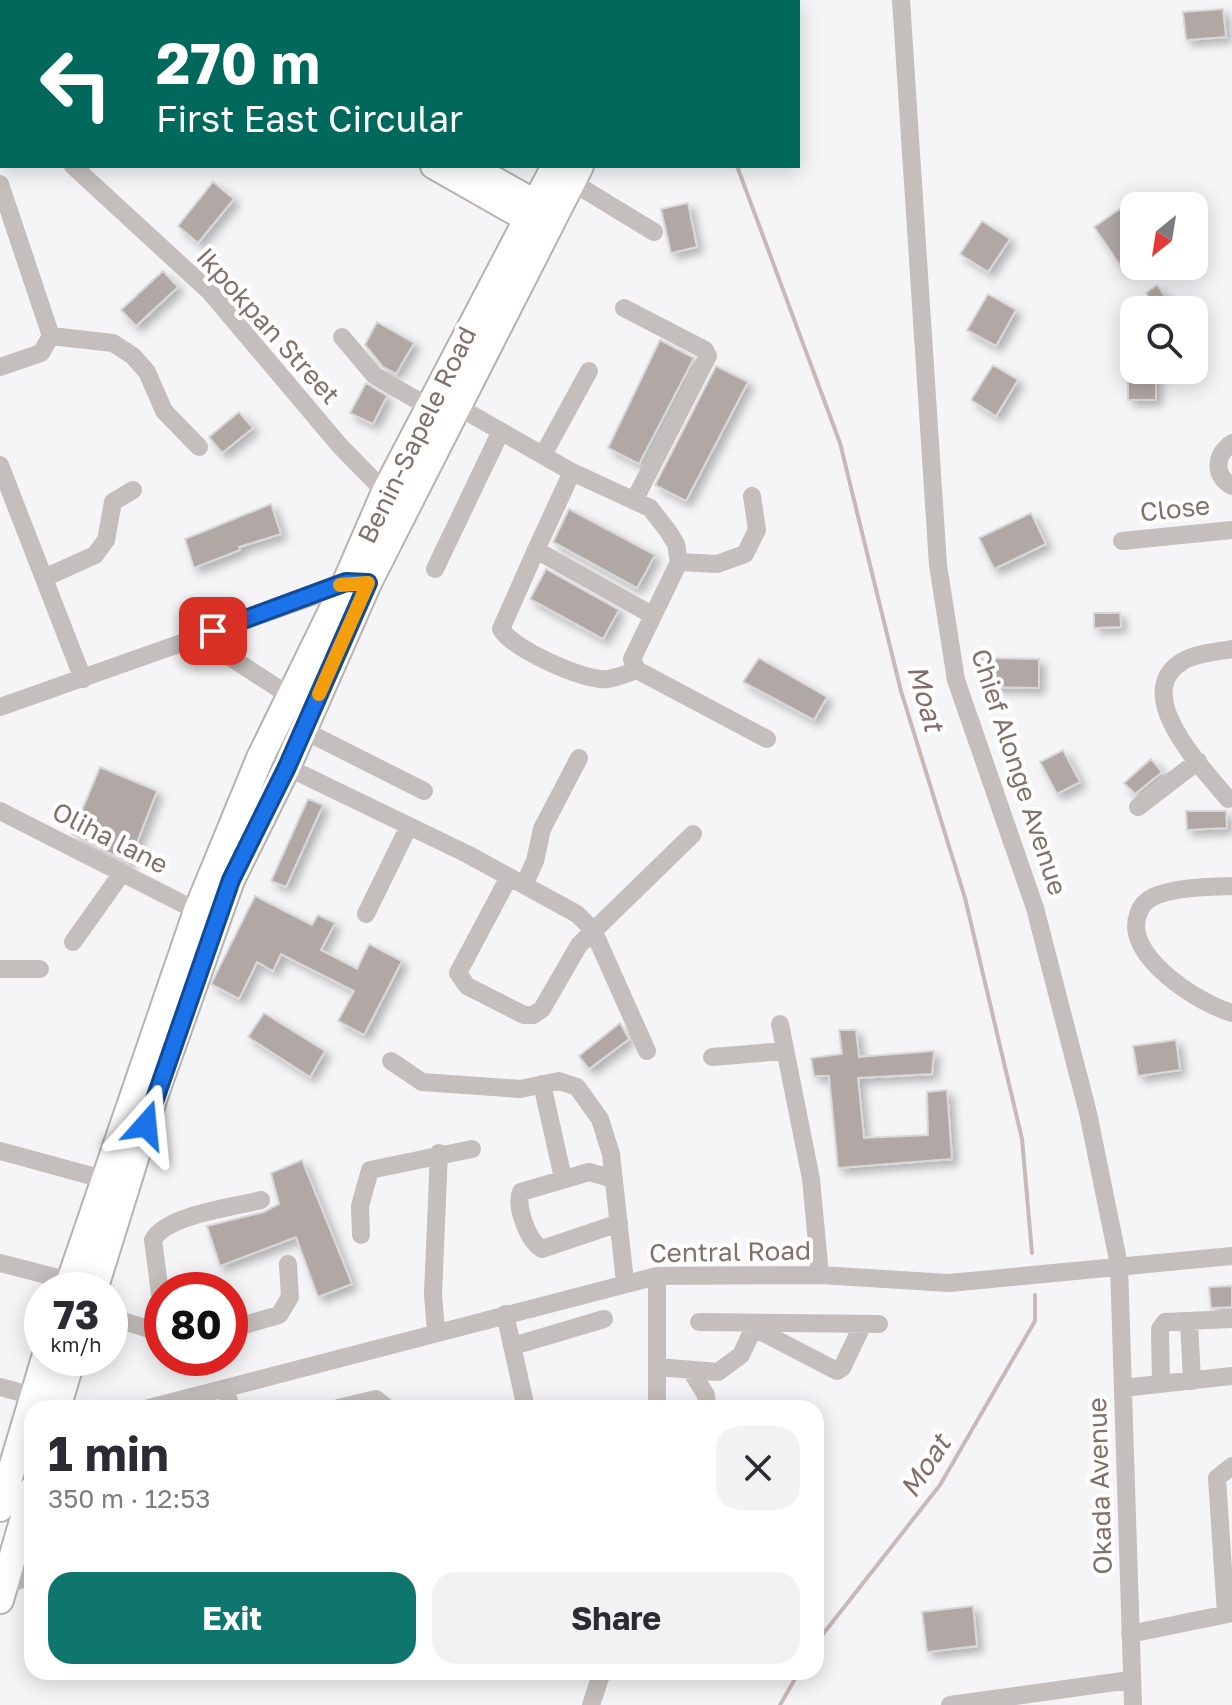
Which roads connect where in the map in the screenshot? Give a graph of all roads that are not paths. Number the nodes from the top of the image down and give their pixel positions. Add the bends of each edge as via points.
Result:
1 (901, 0) edge
2 (75, 168) edge
3 (437, 168) edge
4 (474, 168) edge
5 (563, 169) edge
6 (0, 184) edge
7 (531, 210) junction
8 (654, 232) dead end
9 (624, 308) dead end
10 (51, 336) junction
11 (342, 337) dead end
12 (0, 367) edge
13 (589, 371) dead end
14 (432, 401) junction
15 (459, 406) junction
16 (501, 431) junction
17 (1232, 443) edge
18 (199, 447) dead end
19 (543, 455) junction
20 (0, 465) edge
21 (572, 472) junction
22 (1232, 486) edge
23 (133, 490) dead end
24 (385, 492) junction
25 (752, 496) dead end
26 (634, 501) junction
27 (1232, 530) edge
28 (1122, 541) dead end
29 (536, 550) junction
30 (679, 562) junction
31 (435, 569) dead end
32 (44, 578) junction
33 (357, 583) junction
34 (652, 615) junction
35 (213, 631) junction
36 (1232, 649) edge
37 (637, 670) junction
38 (83, 679) junction
39 (290, 696) junction
40 (0, 707) edge
41 (303, 730) junction
42 (767, 739) dead end
43 (579, 758) dead end
44 (1198, 761) junction
45 (287, 767) junction
46 (424, 791) dead end
47 (1228, 799) dead end
48 (1138, 807) dead end
49 (0, 811) edge
50 (409, 826) junction
51 (693, 834) dead end
52 (122, 873) junction
53 (516, 881) junction
54 (1232, 886) edge
55 (197, 911) junction
56 (366, 914) dead end
57 (593, 930) junction
58 (73, 942) dead end
59 (0, 969) edge
60 (40, 969) dead end
61 (1232, 1013) edge
62 (780, 1024) dead end
63 (647, 1051) dead end
64 (784, 1051) junction
65 (712, 1057) dead end
66 (391, 1061) dead end
67 (542, 1084) junction
68 (472, 1149) dead end
69 (0, 1151) edge
70 (439, 1153) junction
71 (563, 1178) junction
72 (103, 1179) junction
73 (614, 1179) junction
74 (261, 1200) dead end
75 (619, 1223) junction
76 (361, 1235) dead end
77 (1232, 1256) edge
78 (0, 1263) edge
79 (288, 1264) dead end
80 (1119, 1265) junction
81 (29, 1272) edge
82 (81, 1272) edge
83 (83, 1272) edge
84 (157, 1272) edge
85 (820, 1275) junction
86 (657, 1276) junction
87 (625, 1282) junction
88 (505, 1314) junction
89 (604, 1319) dead end
90 (1232, 1319) edge
91 (1189, 1321) junction
92 (699, 1322) dead end
93 (248, 1324) edge
94 (755, 1325) junction
95 (436, 1332) junction
96 (513, 1346) junction
97 (658, 1367) junction
98 (691, 1371) junction
99 (48, 1376) edge
100 (65, 1376) edge
101 (1232, 1376) edge
102 (1192, 1381) junction
103 (1161, 1384) junction
104 (0, 1387) edge
105 (225, 1388) junction
106 (1123, 1388) junction
107 (41, 1400) edge
108 (52, 1400) edge
109 (55, 1400) edge
110 (179, 1400) edge
111 (229, 1400) edge
112 (524, 1400) edge
113 (657, 1400) edge
114 (706, 1400) edge
115 (24, 1448) edge
116 (1232, 1466) edge
117 (4, 1478) edge
118 (0, 1508) edge
119 (24, 1517) edge
120 (1228, 1562) edge
121 (24, 1580) edge
122 (2, 1592) edge
123 (1229, 1613) edge
124 (1130, 1634) junction
125 (599, 1680) edge
126 (1130, 1680) junction
127 (591, 1705) edge
128 (950, 1705) edge
129 (1133, 1705) edge

1 - 80 street, Chief Alonge Avenue via 938,565 956,680 1035,908 1088,1113
2 - 24 street, Ikpokpan Street via 210,292
3 - 7 main road
4 - 7 main road
5 - 7 highway, Benin-Sapele Road
5 - 8 street
5 - 15 highway, Benin-Sapele Road
6 - 10 street
7 - 14 highway, Benin-Sapele Road
9 - 26 street via 708,356
10 - 12 street via 41,353
10 - 18 street via 113,343 133,356 147,372 164,411
11 - 14 street via 375,376
13 - 19 street
14 - 15 street
14 - 24 highway, Benin-Sapele Road
15 - 16 street
15 - 33 highway, Benin-Sapele Road
16 - 19 street
16 - 31 street
17 - 22 street via 1217,464 1220,476
19 - 21 street
20 - 32 street
21 - 26 street
21 - 29 street
23 - 32 street via 111,506 106,540 95,555
24 - 33 highway, Benin-Sapele Road
25 - 30 street via 757,530 745,554 717,564
26 - 30 street via 650,508 668,531
27 - 28 street, Close
29 - 34 street
29 - 37 street via 501,629 505,637 581,677 606,680
30 - 34 street
32 - 38 street
33 - 35 street
33 - 39 highway, Benin-Sapele Road
33 - 41 highway, Benin-Sapele Road
34 - 37 street via 632,659
35 - 38 street
35 - 39 street via 233,659
36 - 44 street via 1184,661 1166,687 1169,719
37 - 42 street
38 - 40 street
39 - 55 highway, Benin-Sapele Road
41 - 45 highway, Benin-Sapele Road
41 - 46 street
43 - 53 street via 542,829 535,861
44 - 47 street
44 - 48 street
45 - 50 street
45 - 83 highway, Benin-Sapele Road via 231,880 154,1097
49 - 52 street, Oliha lane
50 - 53 street
50 - 56 street
51 - 57 street
52 - 55 street, Oliha lane
52 - 58 street
53 - 57 street via 577,914
53 - 57 street via 458,973 467,986 533,1015
54 - 61 street via 1154,896 1139,910 1134,924 1140,944 1157,966 1210,1007
55 - 72 highway, Benin-Sapele Road
57 - 63 street
59 - 60 street
62 - 64 street
64 - 65 street
64 - 85 street via 809,1166
66 - 67 street via 422,1082 520,1089
67 - 71 street
67 - 73 street via 569,1082 587,1097 611,1154
68 - 70 street
69 - 72 street
70 - 76 street via 370,1170 360,1206
70 - 95 street
71 - 73 street via 595,1172
71 - 75 street via 519,1195 536,1245 549,1248
72 - 82 highway, Benin-Sapele Road
73 - 75 street
74 - 84 street via 178,1221 157,1232 153,1240
75 - 87 street
77 - 80 street, Central Road
78 - 81 street
79 - 93 street via 290,1297 279,1315
80 - 85 street, Central Road via 949,1283
80 - 106 street, Okada Avenue
85 - 86 street, Central Road
86 - 87 street, Central Road
86 - 97 street
87 - 88 street, Central Road
88 - 95 street, Central Road
88 - 96 street
89 - 96 street
90 - 91 street
91 - 102 street
91 - 103 street via 1165,1322 1160,1329
92 - 94 street
94 - 94 street via 837,1371 871,1324
94 - 98 street via 729,1367
95 - 105 street, Central Road
96 - 112 street
97 - 98 street
97 - 113 street
98 - 114 street
99 - 108 highway
100 - 109 highway
101 - 102 street
102 - 103 street
103 - 106 street
104 - 107 street
105 - 110 street, Central Road
105 - 111 street
106 - 124 street, Okada Avenue
115 - 117 highway
116 - 120 street via 1217,1478
117 - 118 highway
119 - 122 highway
120 - 123 street
121 - 122 street
123 - 124 street
124 - 126 street, Okada Avenue
125 - 127 street
126 - 128 street
126 - 129 street, Okada Avenue

